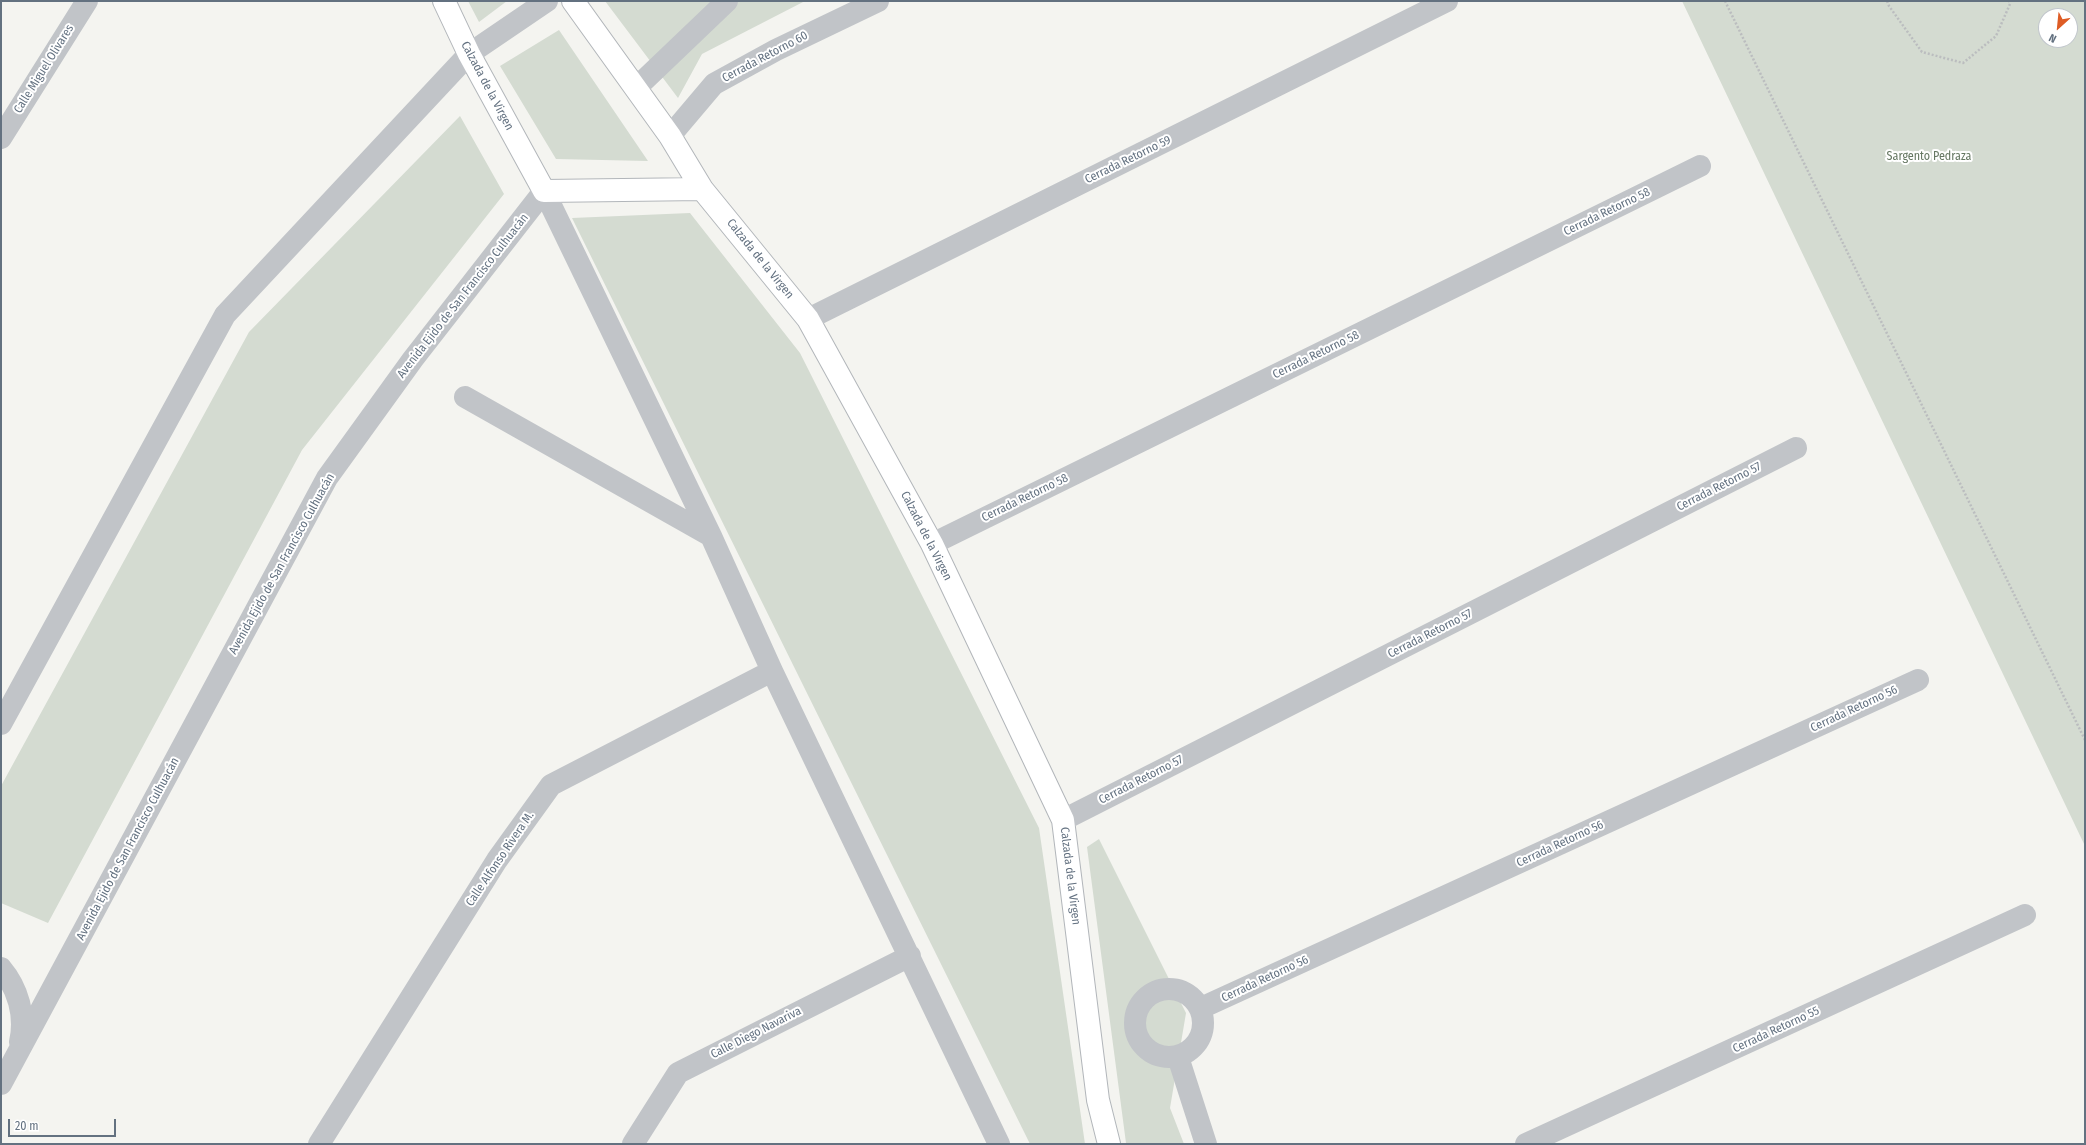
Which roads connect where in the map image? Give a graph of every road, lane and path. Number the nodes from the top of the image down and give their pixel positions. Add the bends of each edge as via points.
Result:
1 (87, 1) edge
2 (444, 1) edge
3 (547, 1) edge
4 (573, 1) edge
5 (727, 1) edge
6 (878, 1) edge
7 (1447, 1) edge
8 (1725, 1) edge
9 (1887, 1) edge
10 (2009, 1) edge
11 (470, 54) junction
12 (636, 88) junction
13 (670, 136) junction
14 (1, 138) edge
15 (1700, 166) dead end
16 (702, 189) junction
17 (544, 190) junction
18 (808, 319) junction
19 (465, 397) dead end
20 (1796, 448) dead end
21 (711, 536) junction
22 (932, 544) junction
23 (772, 671) junction
24 (1918, 680) dead end
25 (1, 724) edge
26 (2085, 740) edge
27 (1063, 820) junction
28 (2025, 915) dead end
29 (910, 956) junction
30 (1, 968) edge
31 (1201, 1008) junction
32 (1178, 1057) junction
33 (5, 1077) edge
34 (319, 1144) edge
35 (633, 1144) edge
36 (999, 1144) edge
37 (1109, 1144) edge
38 (1206, 1144) edge
39 (1526, 1144) edge

1 - 14 street, Calle Miguel Olivares
2 - 11 main road, Calzada de la Virgen
3 - 11 street
4 - 12 main road, Calzada de la Virgen
5 - 12 street
6 - 13 street, Cerrada Retorno 60 via 776,50 714,84
7 - 18 street, Cerrada Retorno 59
8 - 26 path
9 - 10 path via 1922,52 1963,63 1996,36
11 - 17 main road, Calzada de la Virgen
11 - 25 street via 225,315
12 - 13 main road, Calzada de la Virgen
13 - 16 main road, Calzada de la Virgen
15 - 22 street, Cerrada Retorno 58
16 - 17 main road
16 - 18 main road, Calzada de la Virgen
17 - 21 street, Calzada de la Virgen
17 - 33 street, Avenida Ejido de San Francisco Culhuacán via 413,359 327,478
18 - 22 main road, Calzada de la Virgen
19 - 21 street
20 - 27 street, Cerrada Retorno 57
21 - 23 street, Calzada de la Virgen
22 - 27 main road, Calzada de la Virgen
23 - 29 street, Calzada de la Virgen
23 - 34 street, Calle Alfonso Rivera M. via 551,785 497,860
24 - 31 street, Cerrada Retorno 56
27 - 37 main road, Calzada de la Virgen via 1098,1100
28 - 39 street, Cerrada Retorno 55
29 - 35 street, Calle Diego Navariva via 678,1073
29 - 36 street, Calzada de la Virgen
30 - 33 street via 17,994 22,1014 22,1034 17,1053
31 - 32 street via 1204,1023 1201,1038 1192,1050
31 - 32 street via 1191,996 1177,989 1161,989 1148,996 1138,1008 1134,1024 1138,1038 1149,1050 1162,1057
32 - 38 street

